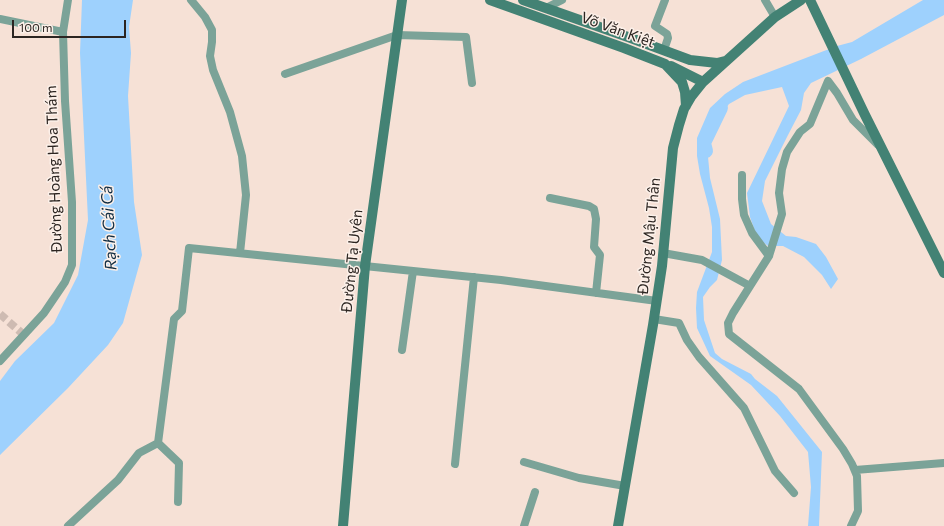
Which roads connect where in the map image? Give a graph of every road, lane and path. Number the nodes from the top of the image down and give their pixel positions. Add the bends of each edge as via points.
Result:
1 (68, 0) edge
2 (191, 0) edge
3 (402, 0) edge
4 (490, 0) edge
5 (523, 0) edge
6 (562, 0) edge
7 (665, 0) edge
8 (765, 0) edge
9 (801, 0) edge
10 (810, 0) edge
11 (540, 5) edge
12 (775, 17) junction
13 (0, 19) edge
14 (63, 32) junction
15 (396, 35) junction
16 (667, 52) junction
17 (727, 60) junction
18 (693, 61) junction
19 (665, 64) junction
20 (285, 74) dead end
21 (703, 82) junction
22 (472, 83) dead end
23 (686, 107) junction
24 (882, 147) junction
25 (742, 175) dead end
26 (550, 198) dead end
27 (240, 253) junction
28 (663, 254) junction
29 (769, 256) junction
30 (365, 266) junction
31 (413, 271) junction
32 (944, 273) edge
33 (474, 277) junction
34 (750, 286) junction
35 (596, 293) junction
36 (657, 301) junction
37 (654, 319) junction
38 (402, 350) dead end
39 (0, 361) edge
40 (158, 443) junction
41 (524, 462) dead end
42 (944, 463) edge
43 (454, 464) dead end
44 (855, 470) junction
45 (625, 486) junction
46 (534, 492) dead end
47 (794, 493) dead end
48 (178, 502) dead end
49 (68, 526) edge
50 (343, 526) edge
51 (524, 526) edge
52 (618, 526) edge
53 (851, 526) edge

1 - 14 street, Đường Hoàng Hoa Thám
2 - 27 street via 212,30 210,56 213,70 230,112 242,156 246,195
3 - 15 main road, Đường Tạ Uyên
4 - 19 main road, Võ Văn Kiệt
5 - 11 main road, Võ Văn Kiệt
6 - 11 street
7 - 16 street via 655,26 667,34
8 - 12 street
9 - 12 main road, Đường Mậu Thân
10 - 24 main road
11 - 16 main road, Võ Văn Kiệt
12 - 17 main road, Đường Mậu Thân
13 - 14 street
14 - 39 street, Đường Hoàng Hoa Thám via 64,101 72,202 72,265 65,282 44,313
15 - 20 street
15 - 22 street via 466,37
15 - 30 main road, Đường Tạ Uyên
16 - 18 main road, Võ Văn Kiệt
16 - 19 main road
17 - 18 main road, Võ Văn Kiệt via 717,63
17 - 21 main road, Đường Mậu Thân
18 - 21 main road
19 - 21 main road
19 - 23 main road, Võ Văn Kiệt via 682,82
21 - 23 main road, Đường Mậu Thân
23 - 28 main road, Đường Mậu Thân via 673,148
24 - 29 street via 853,120 828,81 810,124 800,132 787,152 779,193 782,214
24 - 32 main road
25 - 29 street via 744,215 752,233
26 - 35 street via 594,209 594,248 600,255
27 - 30 street
27 - 40 street via 189,248 182,310 174,319
28 - 34 street via 702,260
28 - 36 main road, Đường Mậu Thân
29 - 34 street
30 - 31 street
30 - 50 main road, Đường Tạ Uyên
31 - 33 street
31 - 38 street
33 - 35 street
33 - 43 street
34 - 44 street via 728,323 729,334 799,388
35 - 36 street
36 - 37 main road, Đường Mậu Thân
37 - 45 main road, Đường Mậu Thân
37 - 47 street via 679,323 699,356 744,408 775,471
40 - 48 street via 179,463
40 - 49 street via 139,454 118,480
41 - 45 street via 579,478
42 - 44 street
44 - 53 street via 858,511
45 - 52 main road, Đường Mậu Thân
46 - 51 street

